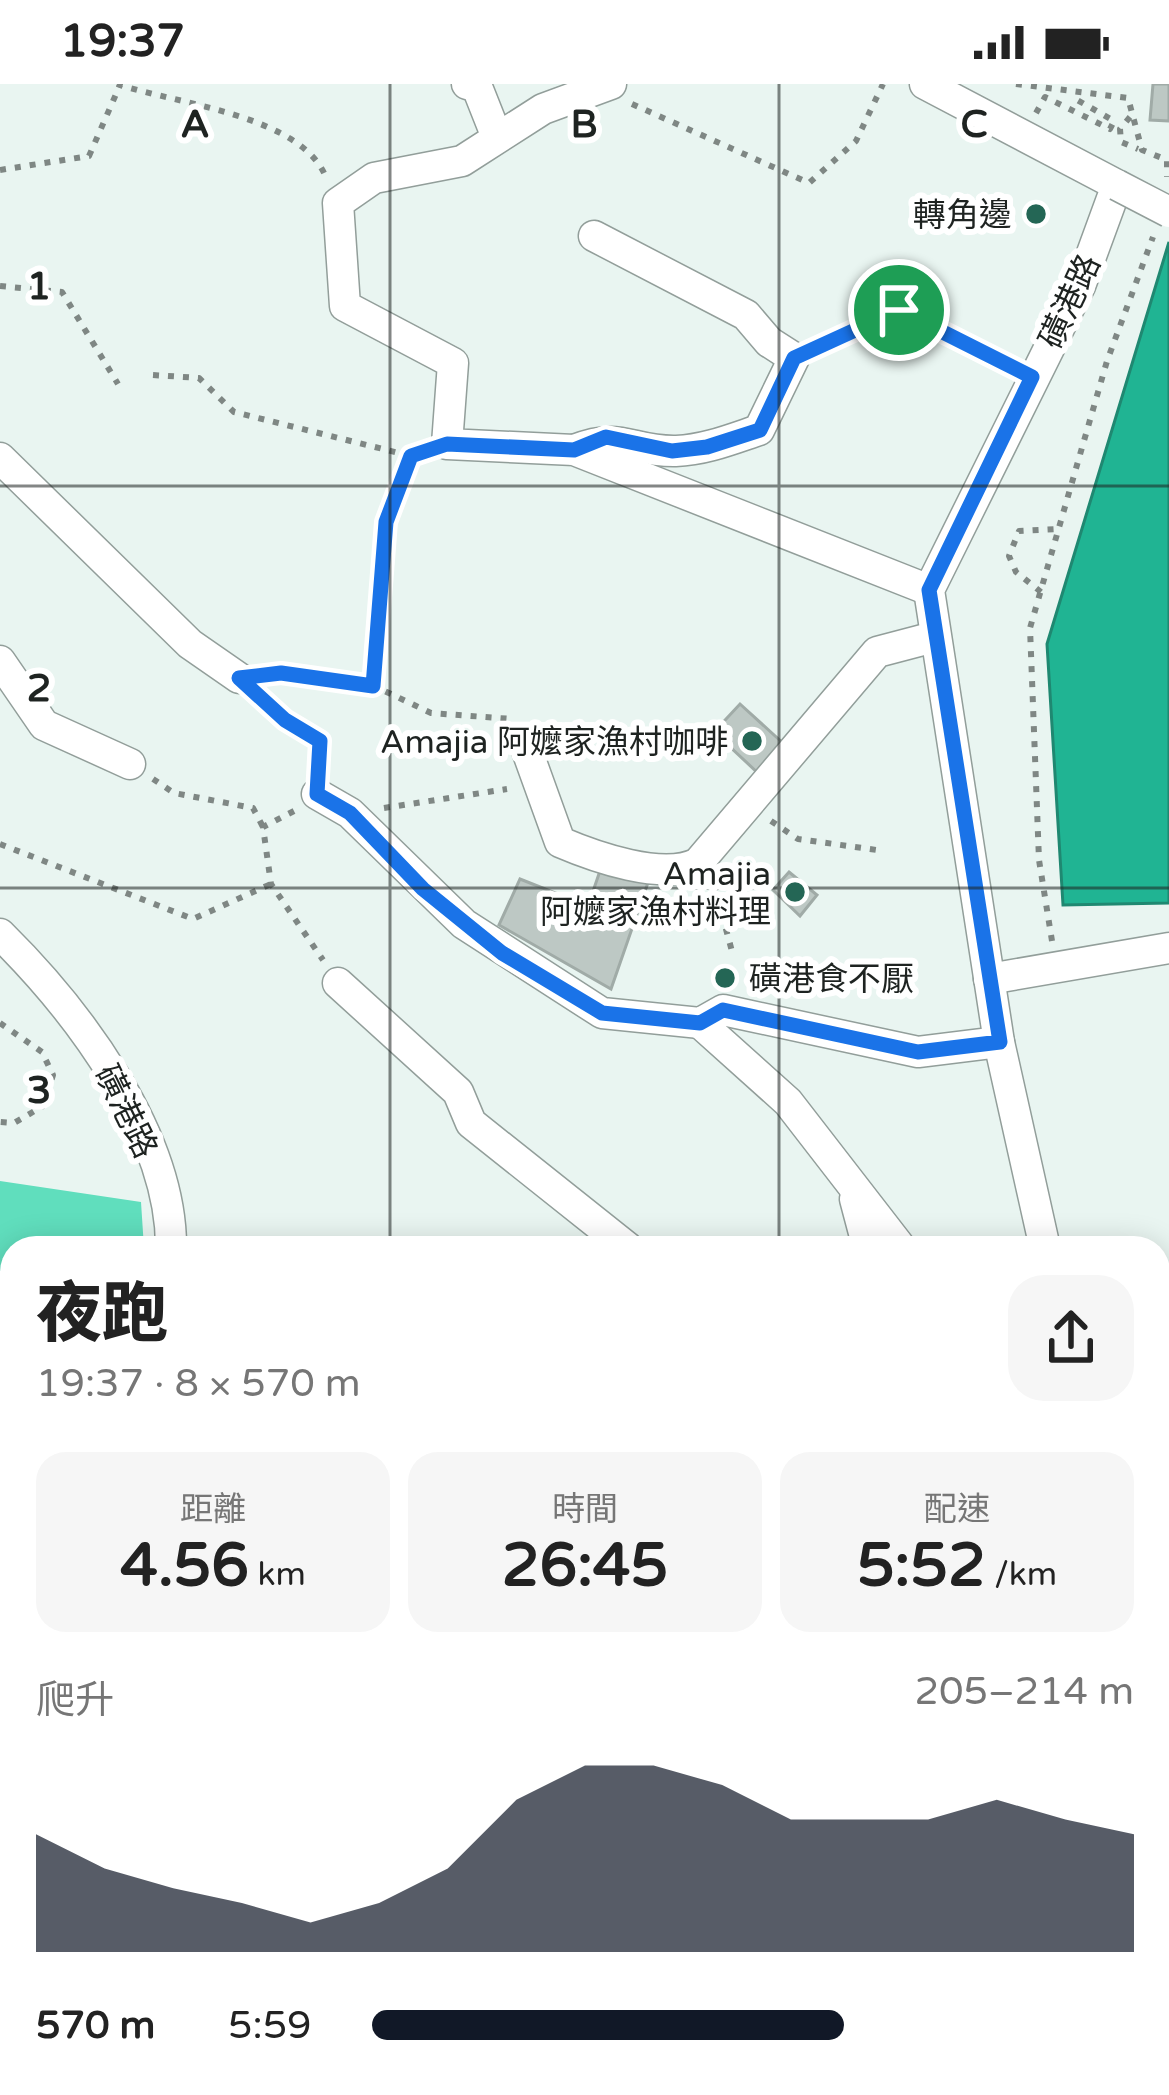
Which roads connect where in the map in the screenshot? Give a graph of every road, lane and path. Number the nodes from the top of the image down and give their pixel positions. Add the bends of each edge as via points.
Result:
1 (467, 84) edge
2 (883, 84) edge
3 (925, 84) edge
4 (1016, 84) edge
5 (118, 85) edge
6 (606, 87) edge
7 (1069, 95) junction
8 (1040, 106) dead end
9 (1132, 114) junction
10 (496, 135) junction
11 (1142, 150) junction
12 (0, 170) edge
13 (1117, 185) junction
14 (338, 203) junction
15 (1162, 213) edge
16 (594, 236) dead end
17 (0, 286) edge
18 (794, 358) junction
19 (153, 375) dead end
20 (1032, 377) junction
21 (118, 384) dead end
22 (447, 444) junction
23 (574, 450) junction
24 (411, 456) junction
25 (0, 459) edge
26 (1058, 529) junction
27 (929, 590) junction
28 (1041, 592) junction
29 (934, 637) junction
30 (0, 661) edge
31 (239, 678) junction
32 (373, 686) junction
33 (525, 745) joint
34 (130, 764) joint
35 (541, 790) junction
36 (317, 794) junction
37 (749, 805) junction
38 (350, 813) junction
39 (263, 827) junction
40 (0, 844) edge
41 (884, 851) dead end
42 (698, 863) junction
43 (271, 884) junction
44 (0, 934) edge
45 (1169, 948) edge
46 (734, 955) dead end
47 (1056, 968) junction
48 (989, 979) junction
49 (338, 983) joint
50 (0, 1023) edge
51 (700, 1023) junction
52 (1000, 1042) junction
53 (0, 1121) edge
54 (854, 1194) junction
55 (171, 1236) edge
56 (613, 1236) edge
57 (865, 1236) edge
58 (891, 1236) edge
59 (1042, 1236) edge

1 - 10 street via 477,87
2 - 6 path via 856,141 809,183
3 - 13 street
4 - 7 path
5 - 12 path via 89,156
5 - 14 path via 289,134 315,152
6 - 10 street
7 - 8 path via 1114,121 1110,129 1045,97
7 - 9 path via 1129,98
9 - 11 path
9 - 11 path via 1121,142
10 - 14 street via 462,161 374,178
11 - 15 path via 1167,160
13 - 15 street, bridge
13 - 20 street, 磺港路 via 1080,286
14 - 22 street via 345,306 453,363
15 - 26 path
16 - 18 street via 746,314
17 - 21 path via 62,292
18 - 20 path via 899,310
18 - 23 street via 760,430 672,451 606,437
19 - 24 path via 199,378 234,412
20 - 27 street, 磺港路
22 - 23 street
22 - 24 path
23 - 27 street
24 - 32 path via 386,522
25 - 31 street via 190,644
26 - 28 path
26 - 28 path via 1018,531 1009,556
27 - 29 street
28 - 47 path via 1030,628 1036,790
29 - 37 street via 877,652
29 - 48 street
30 - 34 street via 44,725
31 - 32 path via 281,673
31 - 36 path via 320,741
32 - 33 path via 431,713 502,714 518,721
33 - 35 street
34 - 39 path via 174,793 254,808
35 - 38 path via 503,788
35 - 42 street via 560,842 681,872
36 - 38 street
36 - 39 path
37 - 41 path via 798,839
37 - 42 street
38 - 51 street via 423,889 502,953 602,1013
39 - 43 path
40 - 43 path via 193,919
42 - 46 path via 712,880
43 - 49 path
44 - 55 street, 磺港路 via 118,1076 172,1210
45 - 47 street
47 - 48 street
48 - 52 street
49 - 56 street via 458,1092 471,1124
50 - 53 path via 42,1052 53,1075 43,1106 14,1123
51 - 52 street via 723,1010 918,1052
51 - 54 street via 788,1102
52 - 59 street
54 - 57 street
54 - 58 street

